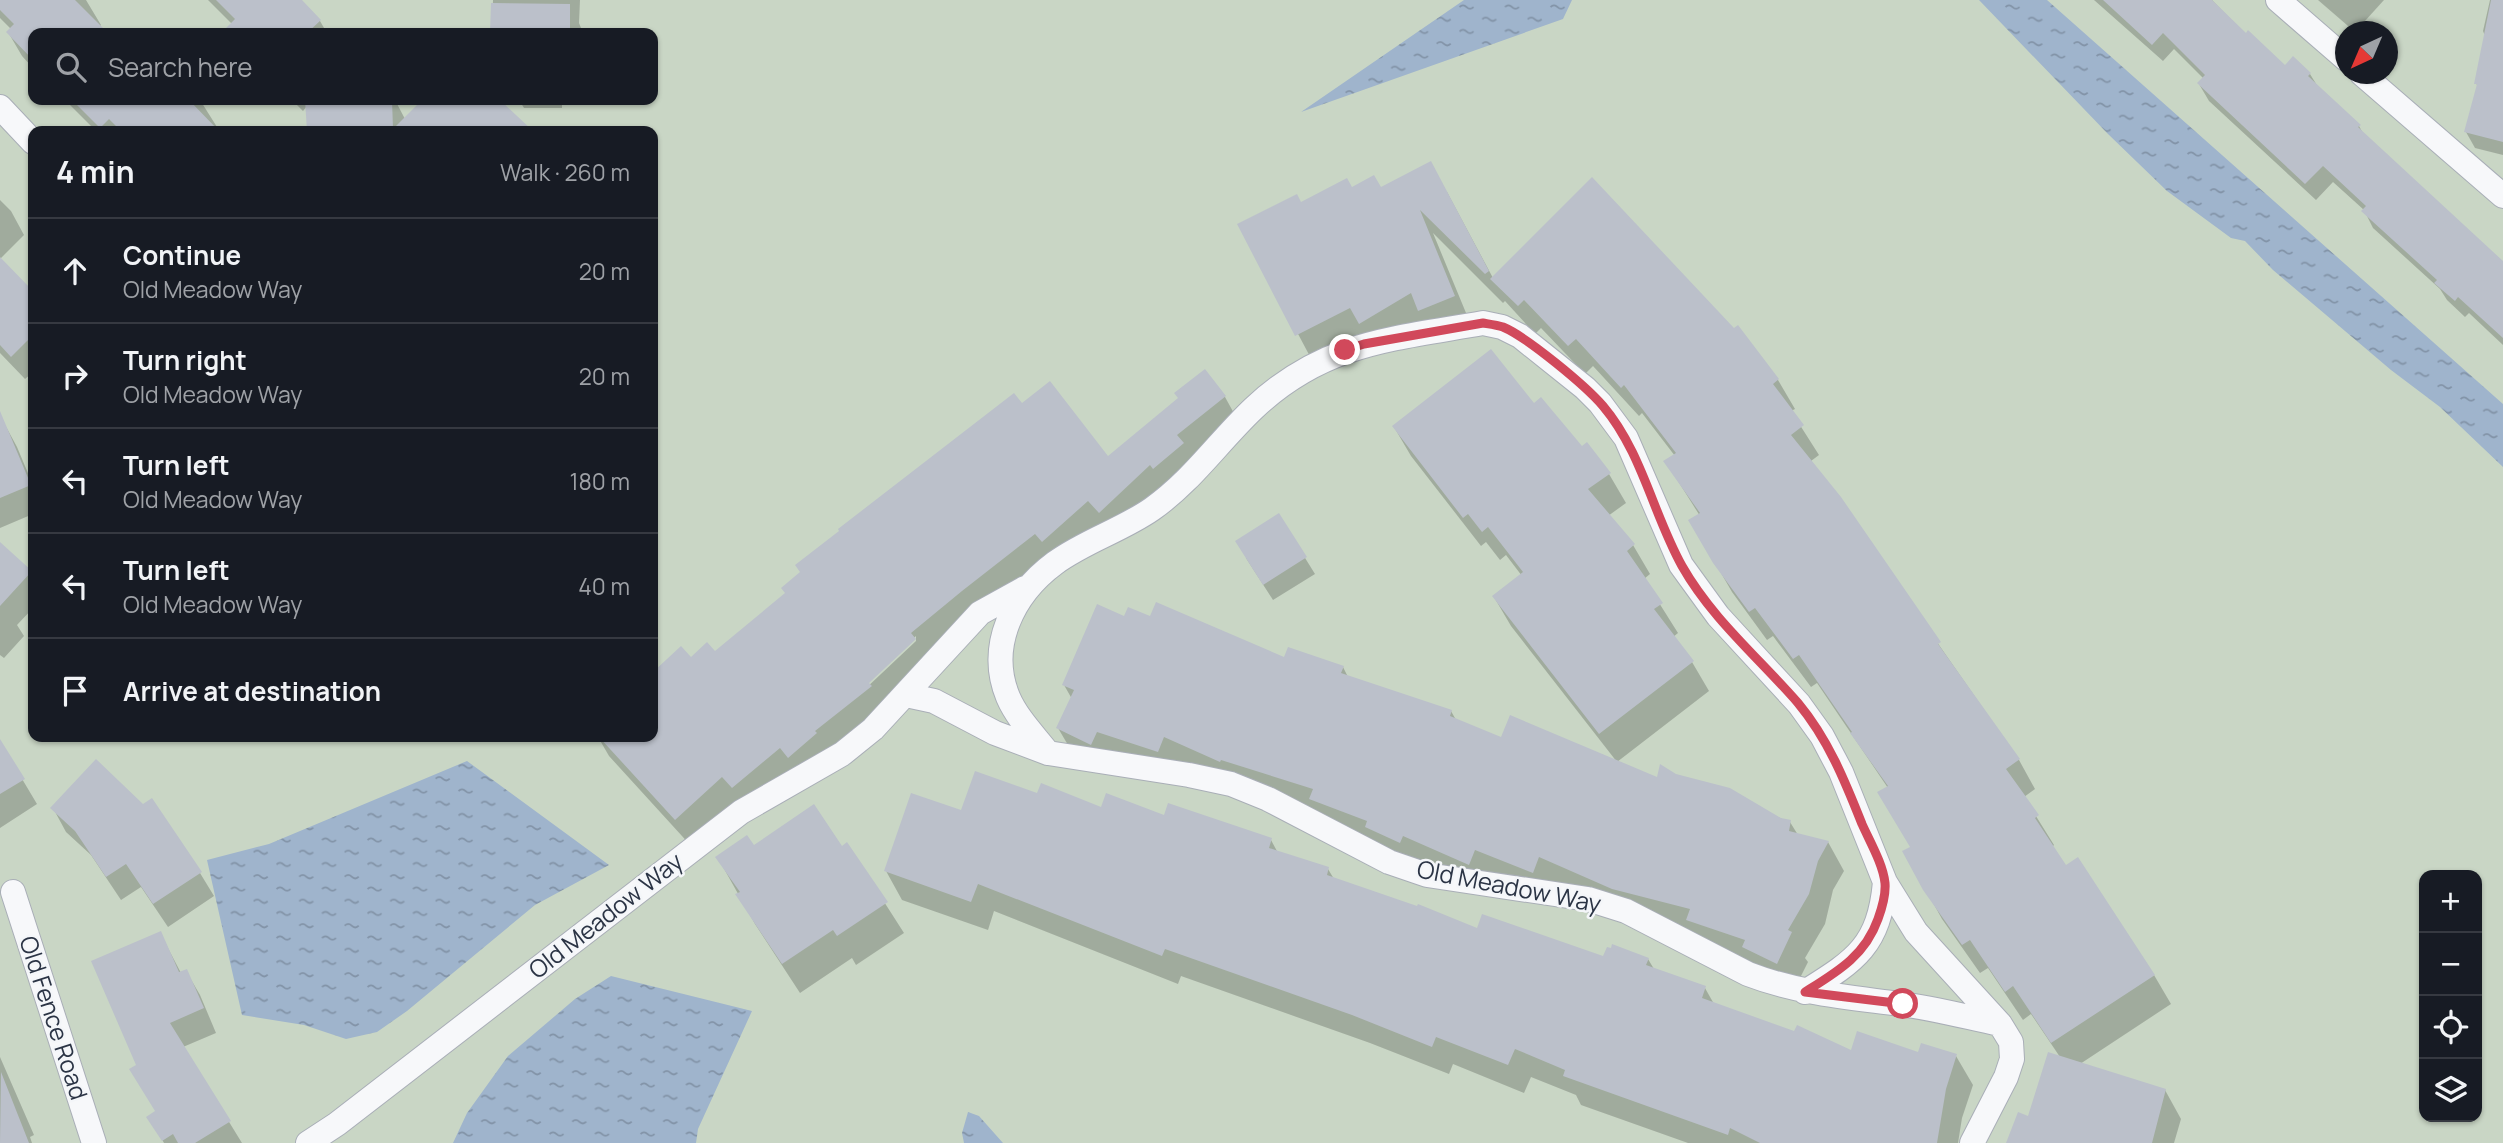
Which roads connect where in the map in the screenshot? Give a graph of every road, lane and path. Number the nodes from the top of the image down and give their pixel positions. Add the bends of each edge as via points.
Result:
1 (2278, 0) edge
2 (2335, 49) edge
3 (2374, 84) edge
4 (0, 107) edge
5 (28, 137) edge
6 (2503, 196) edge
7 (1031, 584) junction
8 (906, 695) junction
9 (1048, 753) junction
10 (1885, 882) junction
11 (13, 892) dead end
12 (1805, 992) junction
13 (2000, 1024) junction
14 (94, 1143) edge
15 (308, 1143) edge
16 (1972, 1143) edge

1 - 2 street
3 - 6 street
4 - 5 street
7 - 8 street, Old Meadow Way via 980,613
7 - 9 street, Old Meadow Way via 1012,612 1001,639 1000,659 1008,697
7 - 10 street, Old Meadow Way via 1056,562 1152,509 1183,484 1253,409 1318,362 1364,344 1483,323 1502,327 1585,388 1614,420 1681,565 1703,598 1822,736
8 - 9 street, Old Meadow Way via 934,701 995,733
8 - 15 street, Old Meadow Way via 842,754 741,811
9 - 12 street, Old Meadow Way via 1231,784 1389,862 1427,875 1588,899 1626,911 1748,974
10 - 12 street via 1883,907 1863,950
10 - 13 street, Old Meadow Way via 1916,932
11 - 14 street, Old Fence Road
12 - 13 street, Old Meadow Way via 1903,1004
13 - 16 street, Old Meadow Way via 2011,1042 2012,1059

